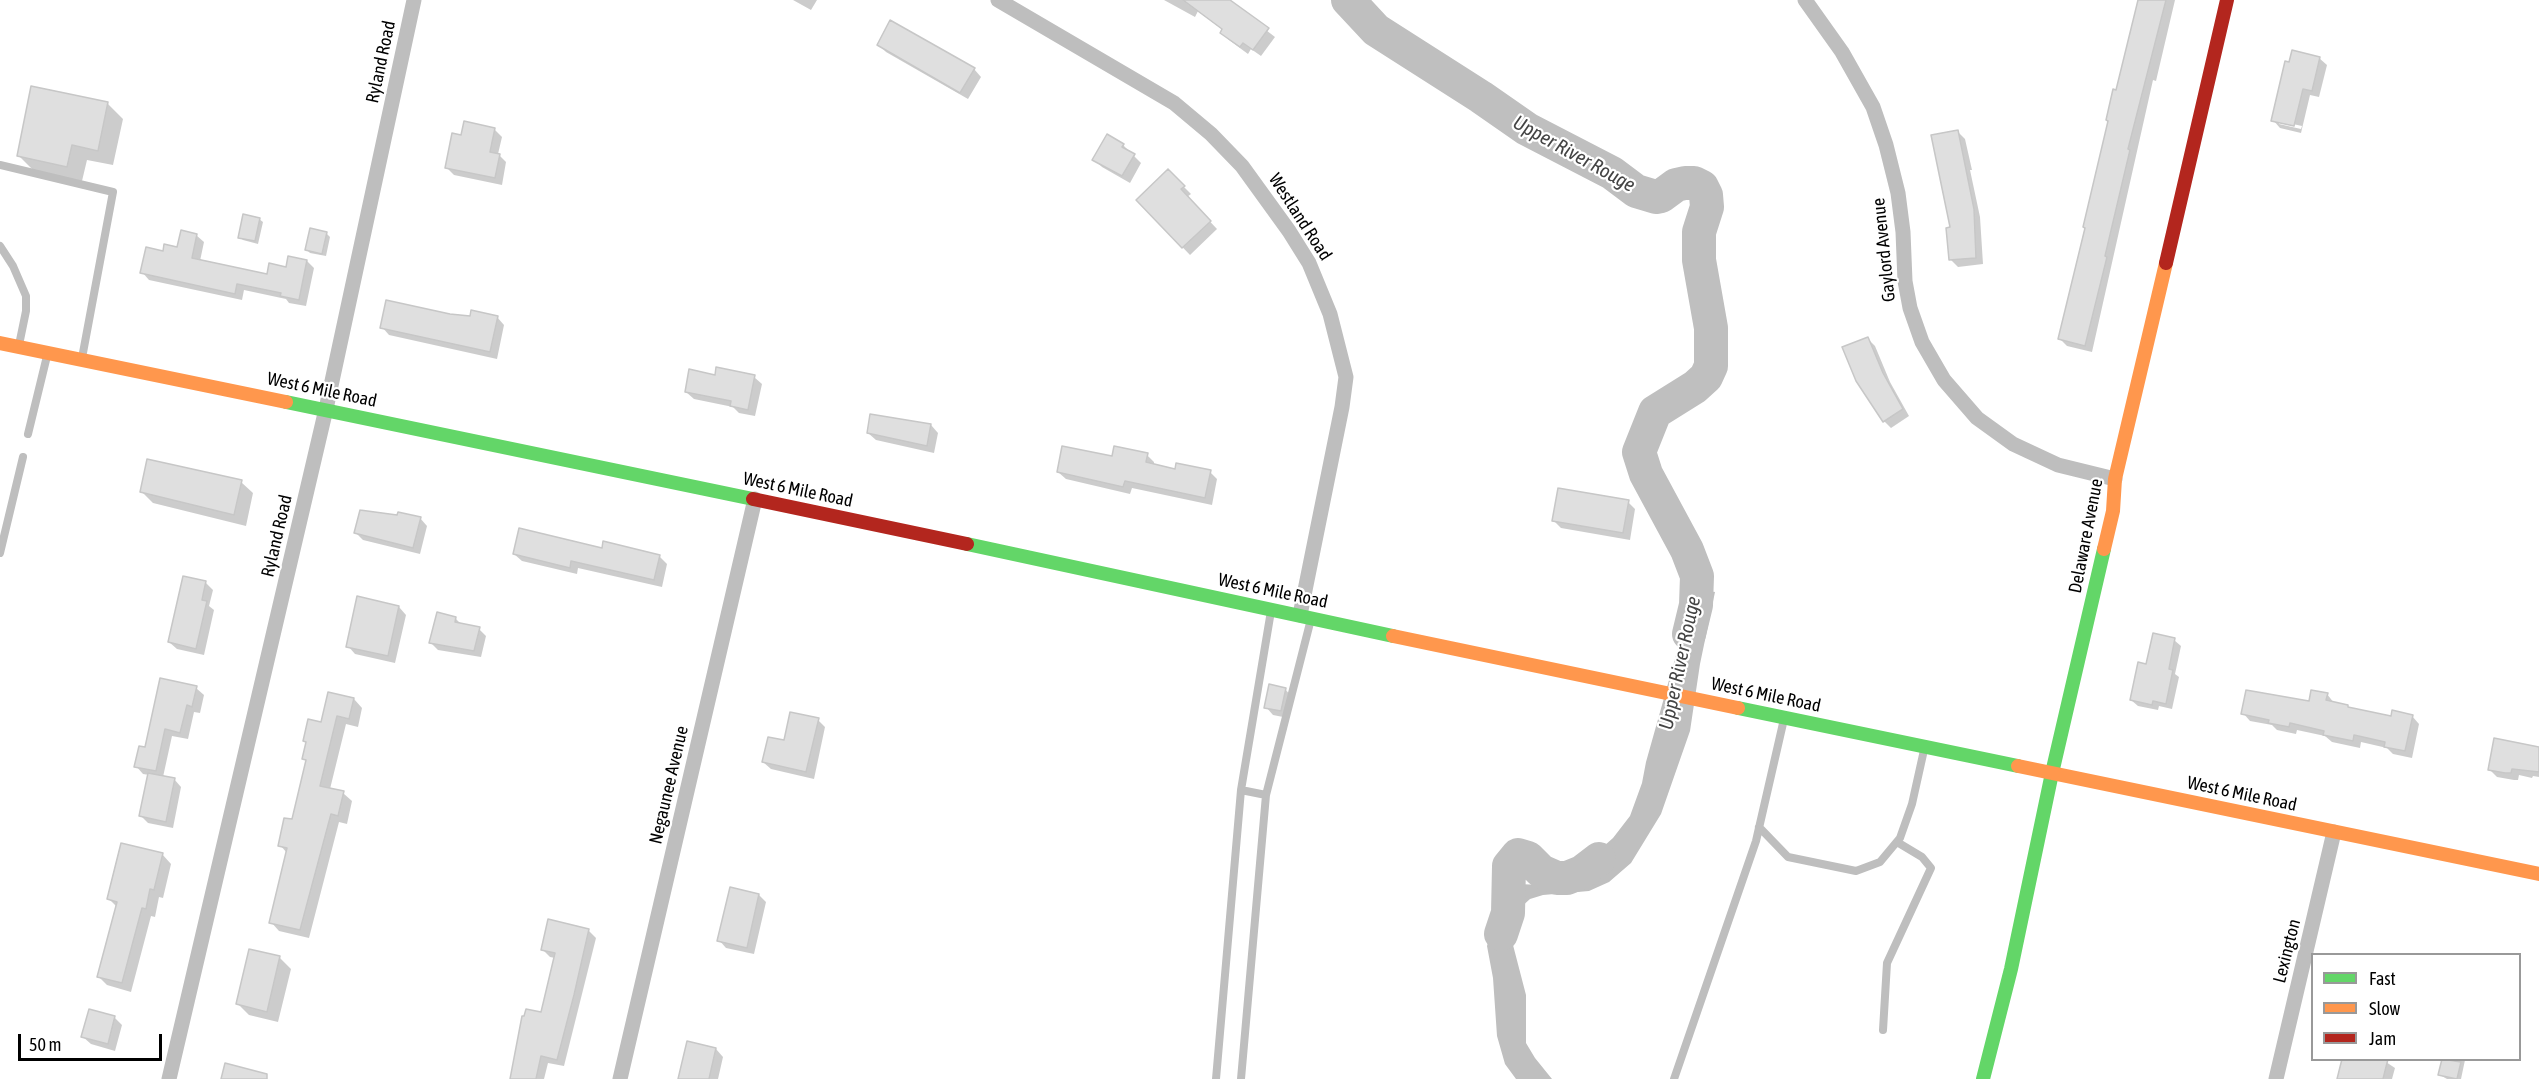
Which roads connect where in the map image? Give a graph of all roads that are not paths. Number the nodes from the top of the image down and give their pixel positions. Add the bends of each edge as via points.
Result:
1 (414, 0) edge
2 (998, 0) edge
3 (1806, 0) edge
4 (2227, 0) edge
5 (0, 165) edge
6 (0, 246) edge
7 (0, 343) edge
8 (18, 347) junction
9 (48, 353) junction
10 (81, 360) junction
11 (326, 409) junction
12 (28, 434) dead end
13 (23, 457) dead end
14 (2115, 479) junction
15 (755, 500) junction
16 (0, 553) edge
17 (1271, 609) junction
18 (1306, 617) junction
19 (1784, 717) junction
20 (1925, 747) junction
21 (2052, 773) junction
22 (1241, 790) junction
23 (1266, 795) junction
24 (1760, 827) junction
25 (2334, 832) junction
26 (1897, 842) junction
27 (2539, 874) edge
28 (1883, 1030) dead end
29 (169, 1079) edge
30 (620, 1079) edge
31 (1216, 1079) edge
32 (1242, 1079) edge
33 (1674, 1079) edge
34 (1983, 1079) edge
35 (2276, 1079) edge

1 - 11 street, Ryland Road
2 - 18 street, Westland Road via 1174,103 1211,134 1242,166 1309,263 1330,314 1346,377
3 - 14 street, Gaylord Avenue via 1842,52 1873,108 1898,193 1910,308 1922,342 1944,380 1977,418 2013,444 2058,465
4 - 14 main road, Delaware Avenue
5 - 10 lane via 113,192
6 - 8 lane via 26,296
7 - 8 main road, West 6 Mile Road
8 - 9 main road, West 6 Mile Road
9 - 10 main road, West 6 Mile Road
9 - 12 lane
10 - 11 main road, West 6 Mile Road
11 - 15 main road, West 6 Mile Road
11 - 29 street, Ryland Road
13 - 16 lane
14 - 21 main road, Delaware Avenue via 2113,511
15 - 17 main road, West 6 Mile Road
15 - 30 street, Negaunee Avenue
17 - 18 main road, West 6 Mile Road
17 - 22 lane
18 - 19 main road, West 6 Mile Road
18 - 23 lane
19 - 20 main road, West 6 Mile Road
19 - 24 lane
20 - 21 main road, West 6 Mile Road
20 - 26 lane via 1912,804
21 - 25 main road, West 6 Mile Road
21 - 34 main road, Delaware Avenue via 2011,969
22 - 23 lane
22 - 31 lane
23 - 32 lane
24 - 26 lane via 1788,857 1856,871 1880,862
24 - 33 lane
25 - 27 main road, West 6 Mile Road
25 - 35 street, Lexington
26 - 28 lane via 1922,857 1931,868 1887,963

